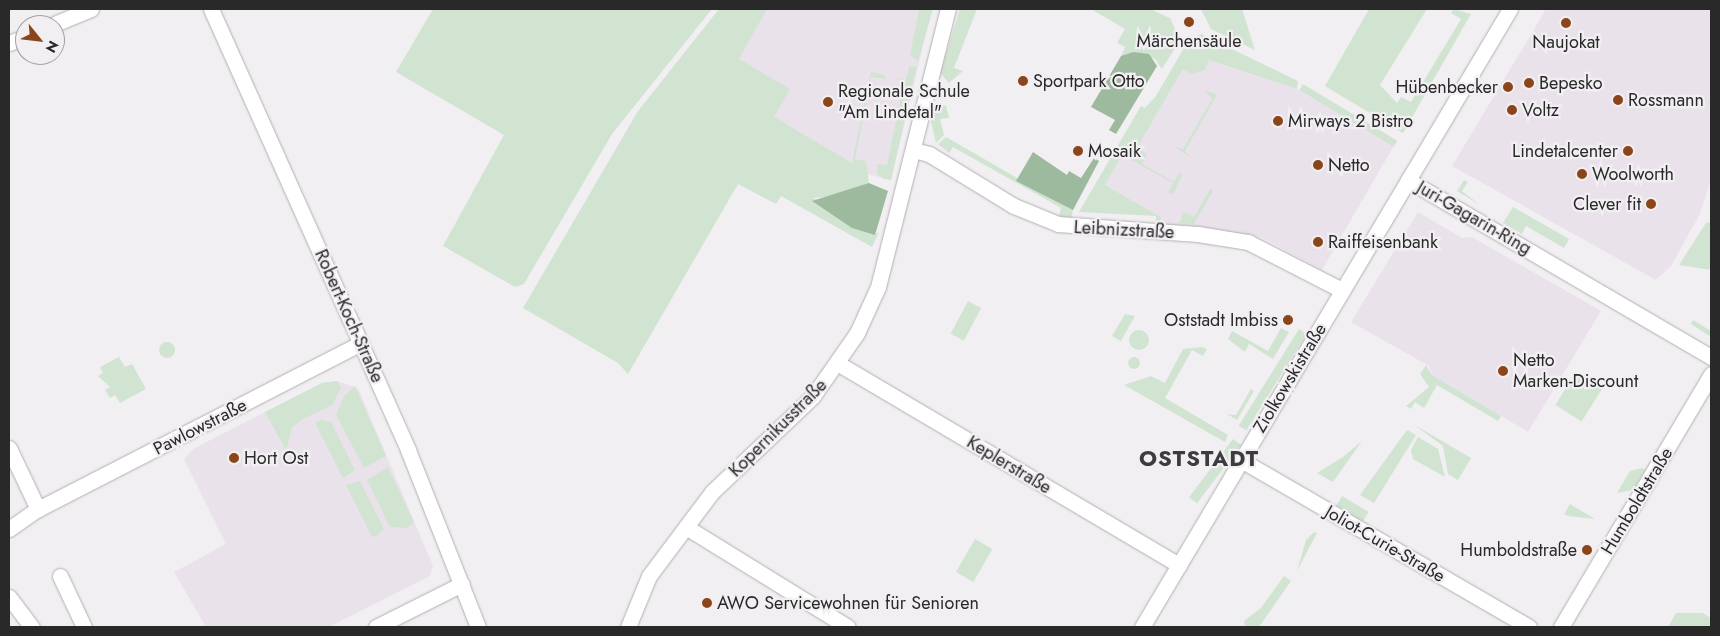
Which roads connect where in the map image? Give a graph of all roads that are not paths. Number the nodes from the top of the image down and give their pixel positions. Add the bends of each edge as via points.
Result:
1 (91, 9) edge
2 (211, 9) edge
3 (948, 9) edge
4 (1510, 9) edge
5 (65, 20) edge
6 (914, 150) junction
7 (1408, 180) junction
8 (1342, 290) junction
9 (361, 343) junction
10 (1711, 357) edge
11 (839, 364) junction
12 (1711, 374) edge
13 (9, 448) edge
14 (1241, 460) junction
15 (38, 509) junction
16 (686, 527) junction
17 (9, 529) edge
18 (1179, 566) junction
19 (60, 576) dead end
20 (462, 584) junction
21 (9, 597) edge
22 (32, 627) edge
23 (84, 627) edge
24 (376, 627) edge
25 (478, 627) edge
26 (628, 627) edge
27 (848, 627) edge
28 (1142, 627) edge
29 (1529, 627) edge
30 (1561, 627) edge

1 - 5 street
2 - 9 street, Robert-Koch-Straße
3 - 6 street, Kopernikusstraße
4 - 7 street, Juri-Gagarin-Ring
6 - 8 street, Leibnizstraße via 929,154 1014,206 1058,224 1198,234 1248,242
6 - 11 street, Kopernikusstraße via 878,287
7 - 8 street, Ziolkowskistraße
7 - 10 street, Juri-Gagarin-Ring
8 - 14 street, Ziolkowskistraße
9 - 15 street, Pawlowstraße
9 - 20 street, Robert-Koch-Straße
11 - 16 street, Kopernikusstraße via 813,396 712,492
11 - 18 street, Keplerstraße
12 - 30 street, Humboldtstraße
13 - 15 street
14 - 18 street, Ziolkowskistraße
14 - 29 street, Joliot-Curie-Straße
15 - 17 street, Pawlowstraße
16 - 26 street, Kopernikusstraße via 650,576
16 - 27 street
18 - 28 street, Ziolkowskistraße
19 - 23 street
20 - 24 street
20 - 25 street, Robert-Koch-Straße
21 - 22 street

